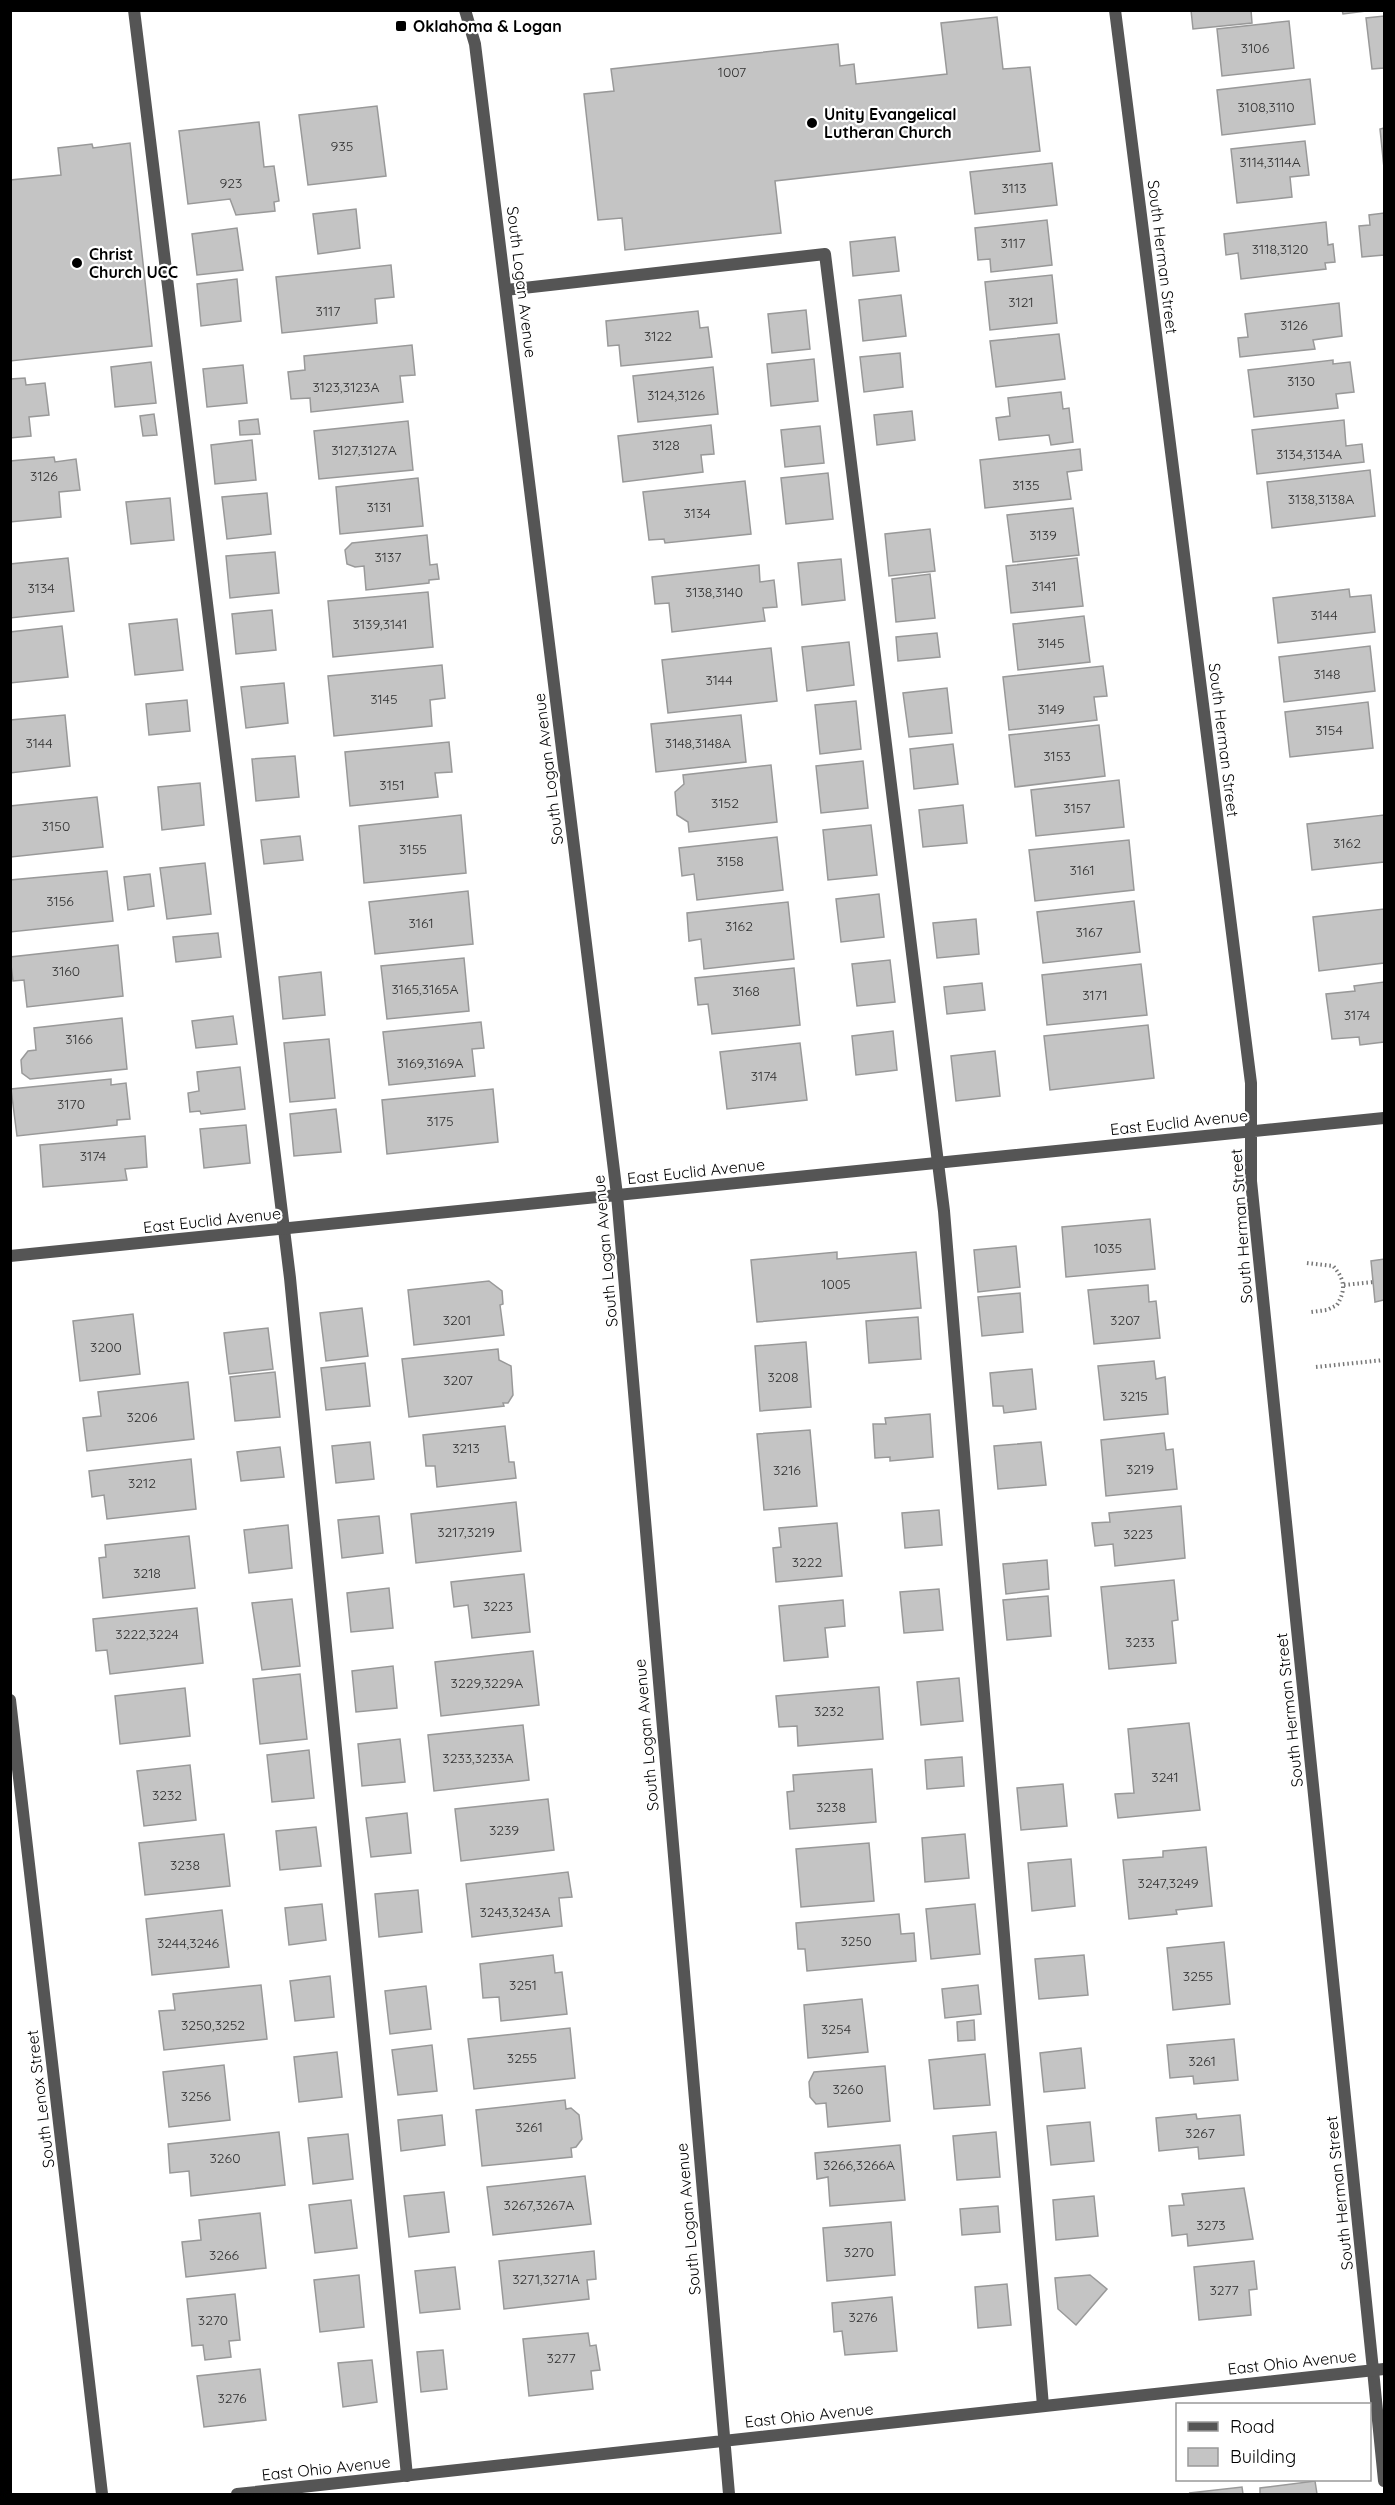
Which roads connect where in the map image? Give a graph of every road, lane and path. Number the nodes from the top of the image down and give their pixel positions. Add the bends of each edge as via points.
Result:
1 (134, 10) edge
2 (465, 10) edge
3 (1115, 10) edge
4 (506, 290) junction
5 (1384, 1118) edge
6 (1251, 1131) junction
7 (938, 1163) junction
8 (616, 1195) junction
9 (283, 1230) junction
10 (10, 1256) edge
11 (1307, 1263) dead end
12 (1374, 1282) dead end
13 (1344, 1285) junction
14 (1311, 1312) dead end
15 (1384, 1359) edge
16 (1316, 1366) dead end
17 (10, 1700) edge
18 (1379, 2369) edge
19 (1043, 2406) junction
20 (724, 2441) junction
21 (407, 2476) junction
22 (1384, 2481) edge
23 (102, 2494) edge
24 (237, 2494) edge
25 (729, 2494) edge

1 - 9 street
2 - 4 street, South Logan Avenue via 475,45
3 - 6 street, South Herman Street via 1251,1083
4 - 7 street via 825,254
4 - 8 street, South Logan Avenue
5 - 6 street, East Euclid Avenue
6 - 7 street, East Euclid Avenue
6 - 18 street, South Herman Street via 1251,1181
7 - 8 street, East Euclid Avenue
7 - 19 street
8 - 9 street, East Euclid Avenue
8 - 20 street, South Logan Avenue
9 - 10 street, East Euclid Avenue
9 - 21 street
11 - 13 path via 1333,1266 1342,1275
12 - 13 path
13 - 14 path via 1337,1305
15 - 16 path
17 - 23 street, South Lenox Street
18 - 19 street, East Ohio Avenue
18 - 22 street, South Herman Street
19 - 20 street, East Ohio Avenue
20 - 21 street, East Ohio Avenue
20 - 25 street, South Logan Avenue
21 - 24 street, East Ohio Avenue

